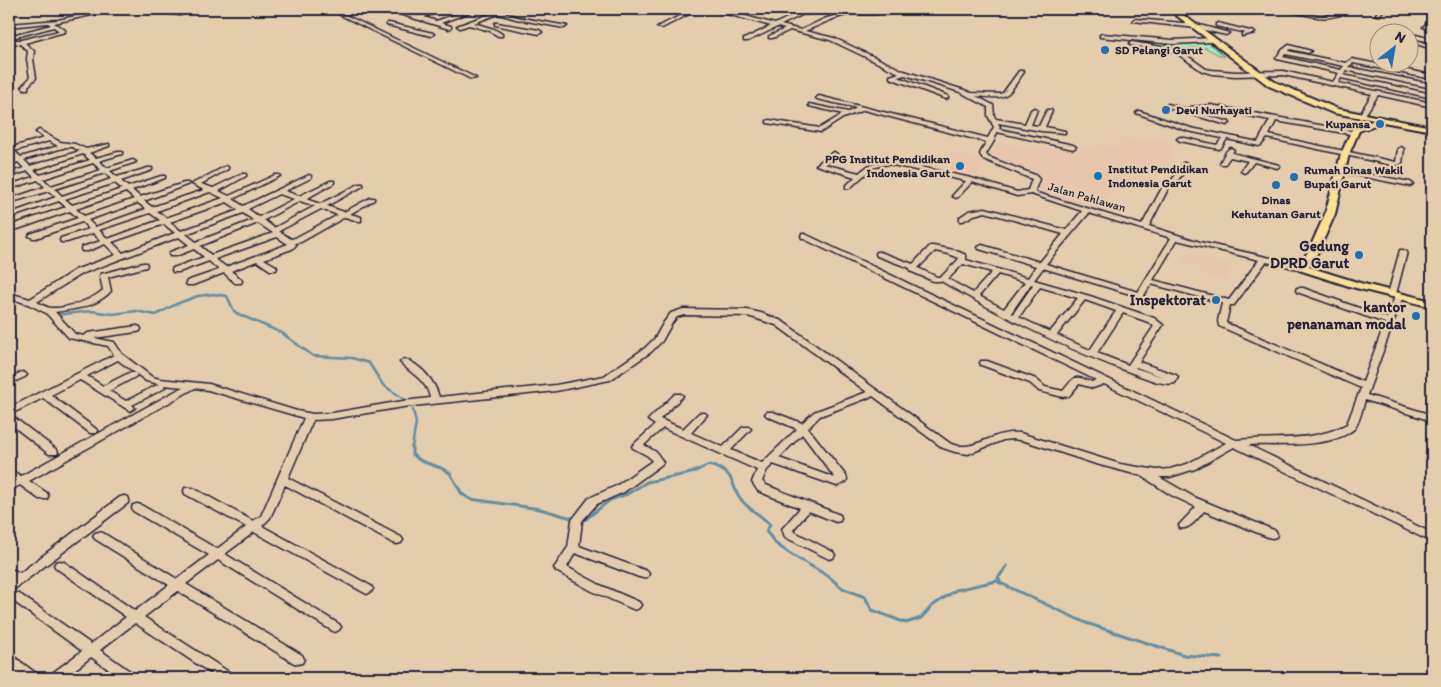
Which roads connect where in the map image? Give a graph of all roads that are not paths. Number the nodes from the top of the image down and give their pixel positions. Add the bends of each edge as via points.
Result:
1 (77, 9) edge
2 (118, 9) edge
3 (142, 9) edge
4 (193, 9) edge
5 (330, 9) edge
6 (385, 9) edge
7 (414, 9) edge
8 (444, 9) edge
9 (476, 9) edge
10 (486, 9) edge
11 (508, 9) edge
12 (697, 9) edge
13 (710, 9) edge
14 (757, 9) edge
15 (778, 9) edge
16 (885, 9) edge
17 (1171, 9) edge
18 (1296, 9) edge
19 (1326, 9) edge
20 (1382, 9) edge
21 (1409, 9) edge
22 (1348, 10) dead end
23 (498, 12) junction
24 (808, 12) dead end
25 (1342, 12) junction
26 (95, 13) junction
27 (402, 13) junction
28 (792, 13) dead end
29 (1432, 13) edge
30 (62, 14) dead end
31 (180, 14) junction
32 (1378, 14) dead end
33 (739, 15) junction
34 (419, 17) junction
35 (516, 18) junction
36 (1183, 18) junction
37 (67, 19) junction
38 (1135, 20) dead end
39 (1432, 21) edge
40 (49, 22) junction
41 (180, 22) dead end
42 (434, 23) junction
43 (469, 23) junction
44 (497, 24) junction
45 (776, 24) junction
46 (9, 25) edge
47 (54, 26) junction
48 (460, 26) dead end
49 (564, 26) dead end
50 (1193, 26) junction
51 (389, 27) dead end
52 (450, 27) dead end
53 (660, 27) dead end
54 (487, 28) junction
55 (791, 28) junction
56 (1432, 29) edge
57 (414, 30) junction
58 (803, 30) junction
59 (539, 32) dead end
60 (1226, 33) dead end
61 (406, 34) dead end
62 (431, 34) dead end
63 (500, 35) dead end
64 (1244, 35) dead end
65 (1102, 36) dead end
66 (771, 37) dead end
67 (9, 38) edge
68 (746, 40) dead end
69 (1213, 40) junction
70 (21, 42) junction
71 (1132, 44) dead end
72 (1141, 45) junction
73 (1308, 51) dead end
74 (1137, 52) dead end
75 (1344, 70) junction
76 (1310, 71) dead end
77 (1021, 72) dead end
78 (905, 73) junction
79 (1257, 74) junction
80 (1432, 77) edge
81 (473, 78) dead end
82 (1306, 78) junction
83 (1014, 81) joint
84 (1334, 84) junction
85 (1432, 86) edge
86 (26, 88) dead end
87 (1376, 93) junction
88 (970, 94) junction
89 (1432, 96) edge
90 (946, 97) dead end
91 (819, 98) dead end
92 (811, 105) dead end
93 (1432, 105) edge
94 (1168, 106) dead end
95 (863, 108) junction
96 (1034, 110) dead end
97 (1049, 111) dead end
98 (1187, 111) junction
99 (1336, 111) junction
100 (1236, 112) junction
101 (1139, 113) dead end
102 (850, 114) junction
103 (1361, 117) junction
104 (1274, 118) junction
105 (1380, 120) junction
106 (996, 121) junction
107 (769, 122) dead end
108 (1227, 123) junction
109 (1026, 126) junction
110 (1041, 129) junction
111 (1432, 129) edge
112 (996, 130) junction
113 (1355, 131) junction
114 (39, 132) dead end
115 (1063, 132) dead end
116 (1217, 135) junction
117 (1265, 136) junction
118 (1226, 137) junction
119 (48, 139) junction
120 (1180, 139) dead end
121 (991, 141) junction
122 (68, 145) junction
123 (107, 145) dead end
124 (1073, 147) dead end
125 (1219, 147) junction
126 (1401, 149) dead end
127 (9, 150) edge
128 (84, 152) junction
129 (120, 153) dead end
130 (834, 154) dead end
131 (1228, 154) junction
132 (1345, 154) junction
133 (19, 160) junction
134 (1252, 160) junction
135 (93, 161) junction
136 (133, 162) dead end
137 (9, 163) edge
138 (1223, 163) dead end
139 (1185, 164) dead end
140 (1277, 166) dead end
141 (226, 168) dead end
142 (29, 169) junction
143 (150, 169) dead end
144 (1244, 170) dead end
145 (1342, 170) junction
146 (104, 171) junction
147 (9, 175) edge
148 (244, 175) dead end
149 (278, 176) dead end
150 (861, 176) junction
151 (309, 177) dead end
152 (39, 178) junction
153 (163, 178) dead end
154 (116, 180) junction
155 (971, 180) junction
156 (332, 182) dead end
157 (186, 184) dead end
158 (1410, 184) dead end
159 (361, 186) dead end
160 (9, 187) edge
161 (848, 187) dead end
162 (49, 188) junction
163 (127, 190) junction
164 (211, 191) junction
165 (280, 192) junction
166 (1032, 192) junction
167 (956, 196) dead end
168 (60, 198) junction
169 (228, 199) junction
170 (300, 199) junction
171 (372, 199) dead end
172 (139, 200) junction
173 (9, 201) edge
174 (322, 207) junction
175 (72, 208) junction
176 (152, 210) junction
177 (243, 210) junction
178 (1087, 210) junction
179 (15, 213) dead end
180 (344, 214) junction
181 (83, 219) junction
182 (358, 219) dead end
183 (963, 219) dead end
184 (259, 220) junction
185 (166, 221) junction
186 (15, 226) dead end
187 (1144, 228) junction
188 (94, 230) junction
189 (276, 232) junction
190 (179, 233) junction
191 (1070, 233) junction
192 (33, 236) dead end
193 (805, 236) dead end
194 (1175, 237) junction
195 (64, 240) dead end
196 (107, 241) junction
197 (290, 242) junction
198 (194, 245) junction
199 (982, 247) dead end
200 (85, 249) dead end
201 (1403, 252) dead end
202 (173, 254) dead end
203 (880, 254) dead end
204 (121, 255) junction
205 (209, 258) junction
206 (258, 258) junction
207 (1264, 259) junction
208 (962, 261) junction
209 (1042, 264) junction
210 (143, 265) dead end
211 (914, 267) junction
212 (274, 268) dead end
213 (1302, 268) junction
214 (176, 270) dead end
215 (224, 270) junction
216 (997, 271) junction
217 (943, 279) junction
218 (238, 281) dead end
219 (1149, 281) junction
220 (1034, 282) junction
221 (190, 283) dead end
222 (1300, 290) dead end
223 (9, 295) edge
224 (1396, 295) junction
225 (974, 297) junction
226 (1083, 297) junction
227 (31, 302) junction
228 (1226, 303) junction
229 (1432, 304) edge
230 (50, 310) junction
231 (1121, 310) junction
232 (1011, 315) junction
233 (1389, 322) junction
234 (137, 329) dead end
235 (1052, 335) junction
236 (76, 337) junction
237 (1092, 354) junction
238 (120, 356) junction
239 (404, 362) dead end
240 (984, 363) dead end
241 (22, 375) dead end
242 (132, 375) dead end
243 (80, 376) junction
244 (1104, 380) junction
245 (9, 381) edge
246 (194, 384) junction
247 (160, 387) dead end
248 (103, 390) junction
249 (1364, 391) junction
250 (875, 392) junction
251 (45, 395) junction
252 (678, 396) dead end
253 (435, 401) junction
254 (9, 412) edge
255 (770, 414) dead end
256 (702, 415) dead end
257 (310, 417) junction
258 (9, 418) edge
259 (1432, 418) edge
260 (662, 424) junction
261 (802, 427) junction
262 (746, 429) dead end
263 (93, 431) dead end
264 (684, 434) junction
265 (1234, 443) junction
266 (725, 451) junction
267 (53, 452) dead end
268 (771, 459) junction
269 (763, 468) junction
270 (1145, 473) junction
271 (15, 476) edge
272 (282, 479) junction
273 (9, 487) edge
274 (189, 491) dead end
275 (43, 496) dead end
276 (124, 500) dead end
277 (807, 506) junction
278 (1204, 506) junction
279 (137, 508) dead end
280 (836, 518) dead end
281 (1184, 525) dead end
282 (255, 526) junction
283 (1272, 534) dead end
284 (100, 536) dead end
285 (1432, 538) edge
286 (397, 540) dead end
287 (574, 548) junction
288 (218, 555) junction
289 (829, 555) dead end
290 (60, 565) dead end
291 (643, 574) dead end
292 (13, 575) edge
293 (177, 585) junction
294 (9, 586) edge
295 (367, 589) dead end
296 (17, 598) dead end
297 (635, 605) dead end
298 (135, 617) junction
299 (335, 627) dead end
300 (92, 650) junction
301 (298, 659) dead end
302 (9, 660) edge
303 (33, 678) edge
304 (55, 678) edge
305 (130, 678) edge
306 (228, 678) edge

1 - 26 street
2 - 26 street
3 - 31 street
4 - 31 street
5 - 81 street
6 - 27 street
7 - 27 street
8 - 34 street
9 - 42 street
10 - 23 street
11 - 23 street
12 - 53 street
13 - 33 street
14 - 33 street
15 - 28 street
16 - 58 street via 874,14 856,12 842,15
17 - 36 main road
18 - 25 street via 1328,18
19 - 25 street
20 - 32 street
21 - 29 street
22 - 25 street
23 - 35 street
23 - 43 street
24 - 45 street
26 - 37 street
27 - 34 street
30 - 37 street
31 - 41 street
33 - 45 street
34 - 42 street
35 - 44 street
35 - 49 street
36 - 50 main road
36 - 64 street via 1252,33
37 - 40 street
38 - 50 street
39 - 56 street via 1426,27
40 - 46 street
40 - 47 street
42 - 52 street
42 - 57 street
43 - 48 street
43 - 54 street
44 - 54 street
44 - 59 street
45 - 55 street
45 - 68 street
47 - 67 street
47 - 70 street via 63,31
50 - 60 street
50 - 69 main road
51 - 57 street
54 - 63 street
55 - 58 street
55 - 66 street
57 - 61 street
57 - 62 street
58 - 78 street via 832,38
65 - 69 street via 1173,42
67 - 70 street
69 - 79 main road
70 - 86 street via 31,51 33,78
71 - 72 street
72 - 74 street
72 - 79 street via 1178,52 1208,71
73 - 75 street via 1289,47 1279,58
75 - 80 street via 1355,62
75 - 84 street
75 - 85 street
75 - 89 street
76 - 82 street
77 - 83 street
78 - 88 street
78 - 90 street via 892,77
79 - 82 street via 1283,73
79 - 99 main road via 1272,84
82 - 84 street
83 - 88 street via 1002,96
84 - 87 street
87 - 93 street
87 - 103 street
88 - 106 street via 991,106
91 - 95 street
92 - 102 street
94 - 98 street
95 - 102 street
95 - 121 street
96 - 109 street
97 - 110 street
98 - 100 street via 1211,107
98 - 108 street
99 - 103 main road
99 - 113 main road
100 - 104 street
100 - 108 street
101 - 116 street via 1190,130
102 - 107 street via 821,130
103 - 105 main road
104 - 113 street
104 - 117 street
105 - 111 main road
105 - 113 main road
106 - 109 street
106 - 112 street, Jalan Pahlawan
108 - 116 street
109 - 110 street
110 - 115 street
112 - 121 street, Jalan Pahlawan
112 - 124 street
113 - 132 main road
114 - 119 street
116 - 118 street
117 - 118 street via 1259,144
117 - 132 street
118 - 125 street
119 - 122 street
119 - 127 street
120 - 125 street
121 - 166 street, Jalan Pahlawan via 985,158 1034,176
122 - 128 street
122 - 133 street
123 - 128 street
125 - 131 street via 1231,150
126 - 132 street via 1398,164
127 - 133 street
128 - 135 street
128 - 142 street
129 - 135 street
130 - 150 street via 819,165
131 - 134 street
131 - 138 street
132 - 145 main road
133 - 137 street
133 - 142 street
134 - 140 street
134 - 144 street
135 - 146 street
135 - 152 street
136 - 146 street
139 - 187 street via 1181,173 1166,186
141 - 164 street via 195,183
142 - 147 street
142 - 152 street
143 - 154 street
145 - 158 street
145 - 213 main road via 1330,214
146 - 154 street
146 - 162 street
148 - 164 street
149 - 169 street
150 - 155 street via 870,167 888,162
150 - 161 street
151 - 165 street
152 - 160 street
152 - 162 street
153 - 163 street
154 - 163 street
154 - 168 street
155 - 166 street via 1017,194
155 - 167 street
156 - 170 street
157 - 172 street
159 - 174 street
162 - 168 street
162 - 173 street
163 - 172 street
163 - 175 street
164 - 169 street
164 - 176 street
165 - 170 street
165 - 177 street
166 - 178 street, Jalan Pahlawan via 1045,199
168 - 175 street
168 - 179 street
169 - 177 street
169 - 185 street
170 - 174 street
170 - 184 street
171 - 180 street
172 - 176 street
172 - 181 street
174 - 180 street
174 - 189 street
175 - 181 street
175 - 186 street
176 - 185 street
176 - 188 street
177 - 184 street
177 - 190 street
178 - 187 street, Jalan Pahlawan
178 - 191 street
180 - 182 street
180 - 197 street
181 - 188 street
181 - 192 street
183 - 191 street via 985,210
184 - 189 street
184 - 198 street
185 - 190 street
185 - 196 street
187 - 194 street, Jalan Pahlawan
188 - 195 street
188 - 196 street
189 - 197 street
189 - 205 street
190 - 198 street
190 - 204 street
191 - 209 street
193 - 244 street
194 - 207 street, Jalan Pahlawan
194 - 219 street
196 - 200 street
196 - 204 street
197 - 206 street via 292,245 289,247
198 - 202 street
198 - 205 street
199 - 209 street
201 - 224 street
203 - 211 street
204 - 227 street via 78,272
205 - 214 street
205 - 215 street
206 - 212 street
206 - 215 street
207 - 213 street, Jalan Pahlawan
207 - 228 street via 1233,301
208 - 211 street via 962,256 933,248
208 - 216 street
208 - 217 street
209 - 219 street via 1135,294 1142,293
209 - 220 street
210 - 230 street via 104,276 107,290 98,298
211 - 217 street via 916,271
213 - 224 main road, Jalan Pahlawan
215 - 218 street
215 - 221 street
216 - 220 street
216 - 225 street
217 - 225 street
219 - 228 street
220 - 226 street
220 - 232 street
222 - 233 street
223 - 227 street
224 - 229 main road, Jalan Pahlawan
224 - 233 street
225 - 232 street
226 - 231 street
226 - 235 street
227 - 230 street
228 - 249 street via 1222,324
230 - 236 street
231 - 237 street
231 - 237 street via 1151,320 1158,326 1132,366
232 - 235 street
233 - 249 street
234 - 236 street
235 - 237 street
236 - 238 street via 111,344
238 - 243 street
238 - 246 street via 149,379
239 - 253 street via 430,385
240 - 244 street via 1033,381 1042,389 1064,394 1077,380 1092,385
241 - 245 street
242 - 248 street
243 - 248 street
243 - 251 street
244 - 265 street
246 - 257 street
246 - 271 street
247 - 248 street via 128,406
249 - 259 street
249 - 265 street via 1351,426 1339,434 1286,442
250 - 253 street via 779,324 748,313 694,311 674,315 648,350 607,378 556,388
250 - 261 street via 817,414
250 - 270 street via 947,446 958,450 967,452 998,438 1027,438
251 - 254 street
251 - 263 street
252 - 260 street via 653,420
253 - 257 street
255 - 261 street
256 - 264 street
257 - 272 street
258 - 267 street
260 - 264 street
260 - 287 street via 637,446 652,454 658,462 620,489 593,501 577,520
261 - 268 street
261 - 268 street via 837,471 842,479 840,482
262 - 266 street
264 - 266 street
265 - 270 street via 1200,463 1168,474
265 - 285 street
266 - 269 street
268 - 269 street
269 - 277 street via 758,485
270 - 278 street via 1159,484
271 - 273 street
271 - 275 street
272 - 282 street via 265,518
272 - 286 street
274 - 282 street
276 - 292 street
277 - 280 street
277 - 289 street via 787,529 789,534
278 - 281 street
278 - 283 street
279 - 288 street
282 - 288 street
282 - 295 street
284 - 293 street
287 - 291 street
287 - 297 street via 560,568
288 - 293 street
288 - 299 street
290 - 298 street
292 - 294 street
293 - 298 street
293 - 301 street
296 - 300 street
298 - 300 street
298 - 306 street
300 - 304 street
300 - 305 street
302 - 303 street

